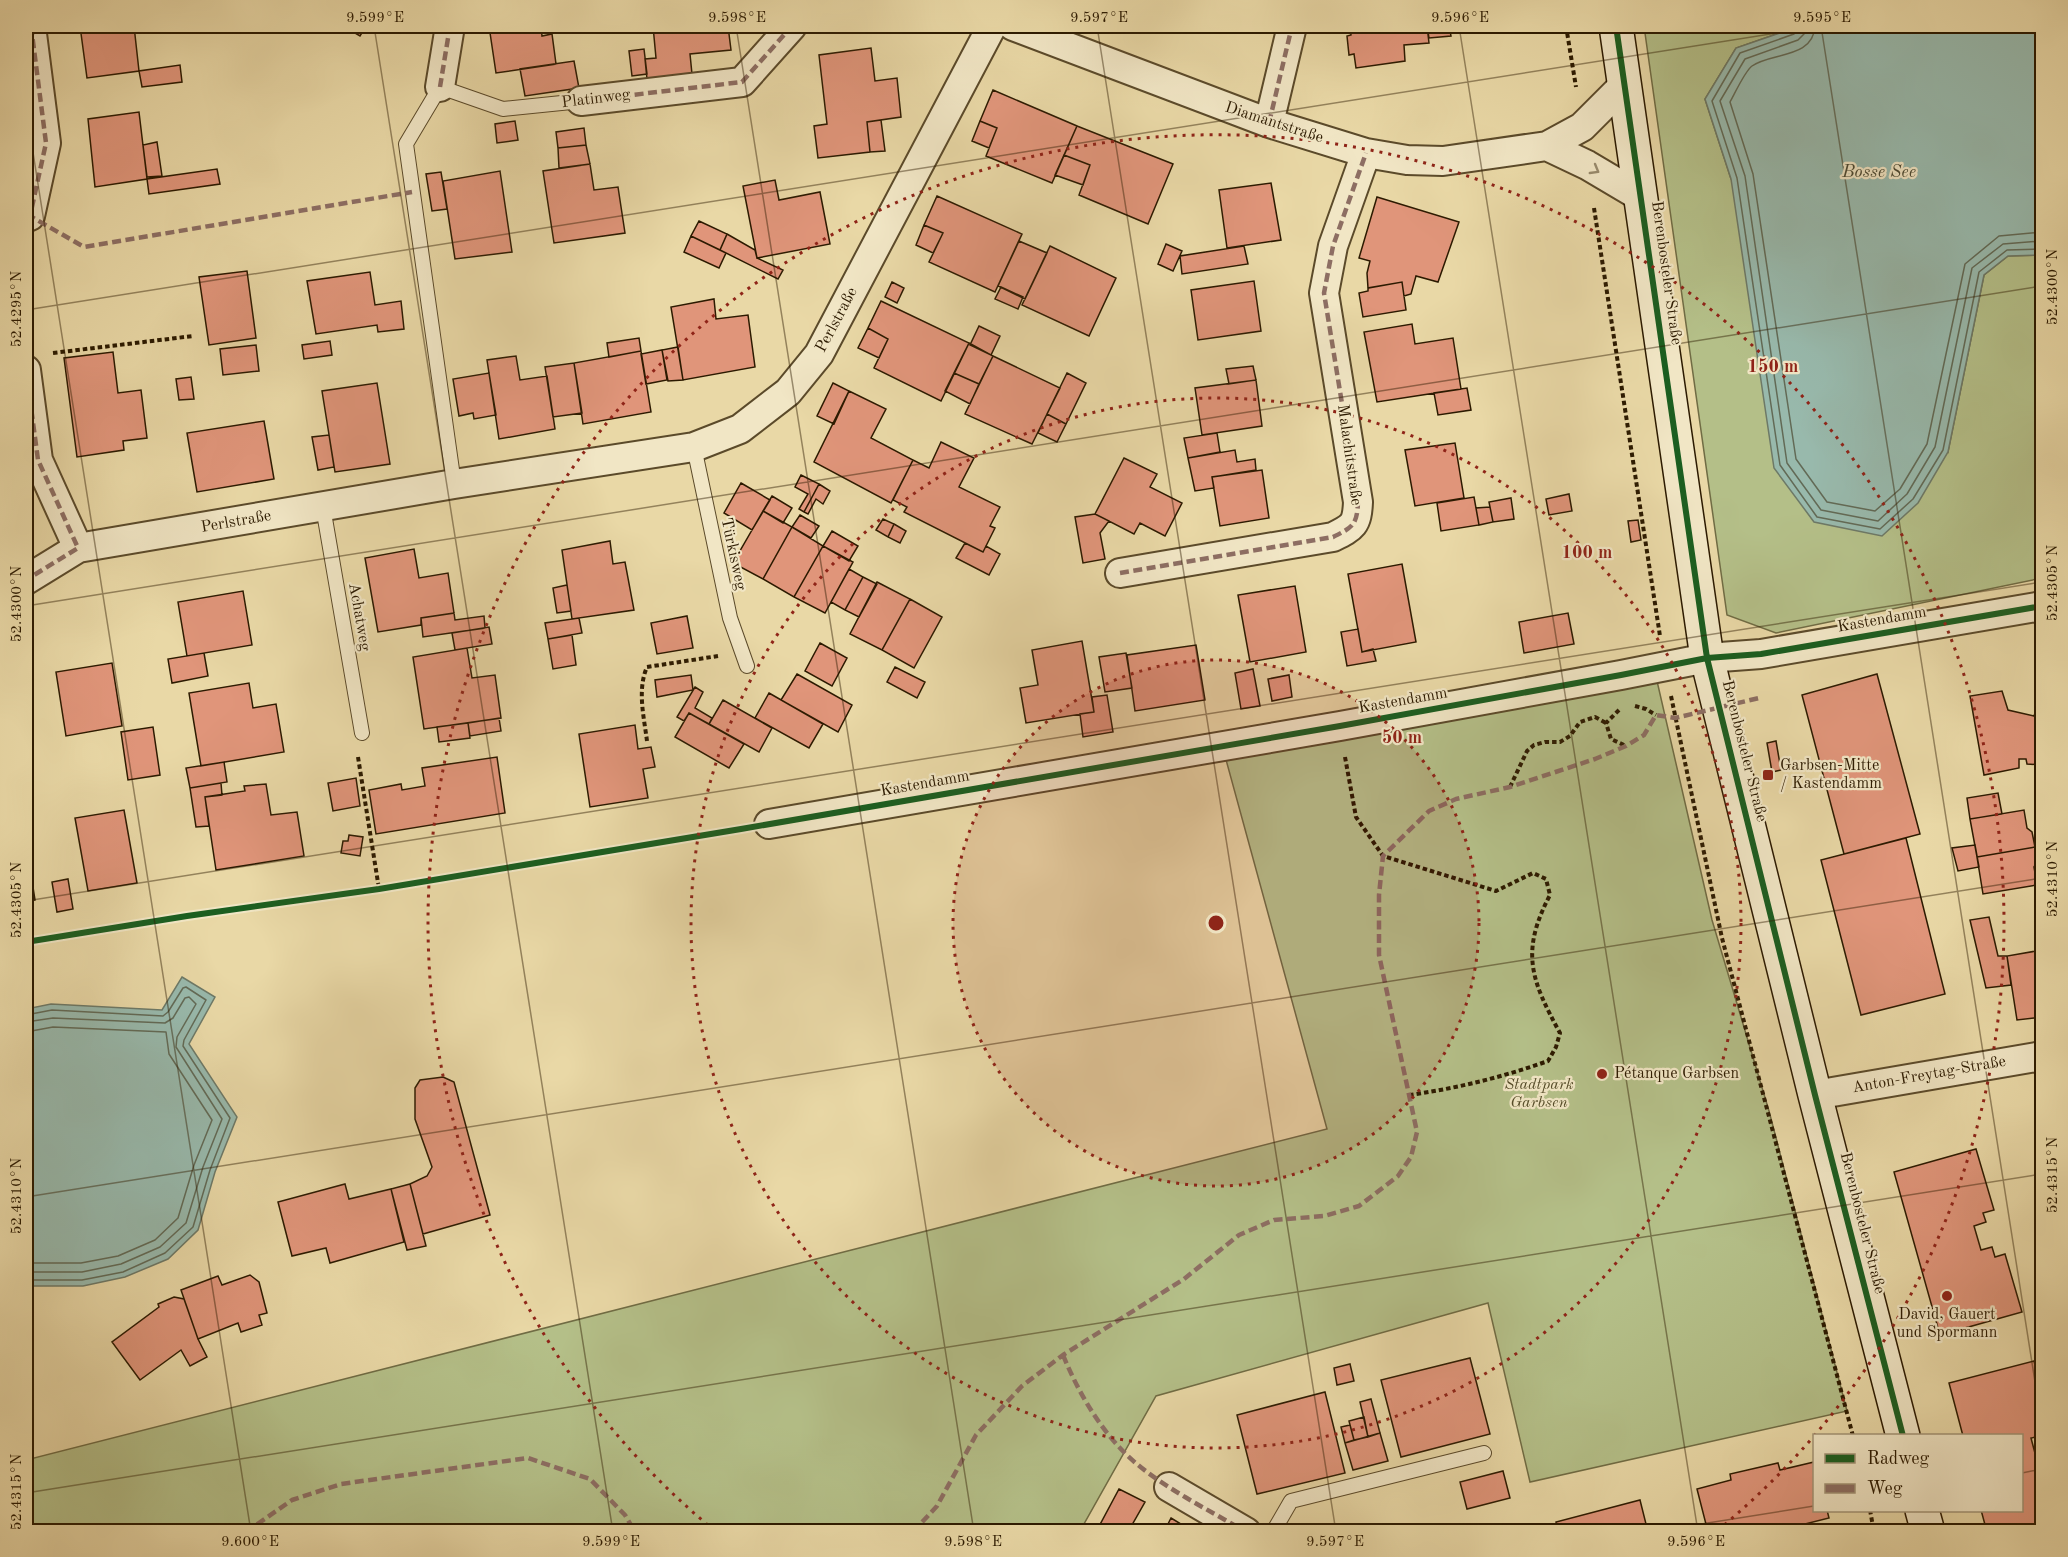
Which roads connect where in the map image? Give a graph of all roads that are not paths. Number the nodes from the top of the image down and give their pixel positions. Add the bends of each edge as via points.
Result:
1 (31, 26) edge
2 (450, 26) edge
3 (792, 26) edge
4 (992, 26) edge
5 (1012, 26) edge
6 (1292, 26) edge
7 (1616, 26) edge
8 (1625, 84) junction
9 (440, 87) junction
10 (581, 101) joint
11 (1269, 123) junction
12 (1547, 146) junction
13 (1366, 153) junction
14 (1641, 196) junction
15 (28, 221) edge
16 (37, 362) edge
17 (694, 447) junction
18 (454, 484) junction
19 (323, 507) junction
20 (78, 548) junction
21 (1120, 573) dead end
22 (26, 580) edge
23 (2043, 606) edge
24 (1707, 658) junction
25 (747, 666) dead end
26 (362, 733) road end
27 (769, 824) dead end
28 (2043, 1056) edge
29 (1815, 1095) junction
30 (1902, 1434) edge
31 (1484, 1453) dead end
32 (1169, 1487) dead end
33 (1923, 1512) edge
34 (1246, 1532) edge
35 (1273, 1532) edge
36 (1928, 1532) edge

1 - 15 street via 46,143
2 - 9 street
3 - 10 street, Platinweg via 742,82
4 - 17 street, Perlstraße via 819,354 788,392 740,429
5 - 11 street, Diamantstraße
6 - 11 street
7 - 8 street, Berenbosteler Straße
8 - 12 street, Diamantstraße via 1582,127
8 - 14 street, Berenbosteler Straße
9 - 10 lane, Platinweg via 504,109
9 - 18 lane via 405,144
11 - 13 street, Diamantstraße
12 - 13 street, Diamantstraße via 1443,161
12 -> 14 street
13 - 21 street, Malachitstraße via 1334,246 1324,293 1358,502 1357,518 1348,530 1333,537
14 - 24 street, Berenbosteler Straße
16 - 20 street via 38,460
17 - 18 street, Perlstraße
17 - 25 lane, Türkisweg via 730,618
18 - 19 street, Perlstraße
19 - 20 street, Perlstraße
19 - 26 lane, Achatweg
20 - 22 street, Perlstraße
23 - 24 street, Kastendamm via 1761,654
24 - 27 street, Kastendamm via 1340,726
24 - 29 street, Berenbosteler Straße
28 - 29 street, Anton-Freytag-Straße
29 - 30 street, Berenbosteler Straße
31 - 35 lane via 1291,1502
32 - 34 street
33 - 36 street

